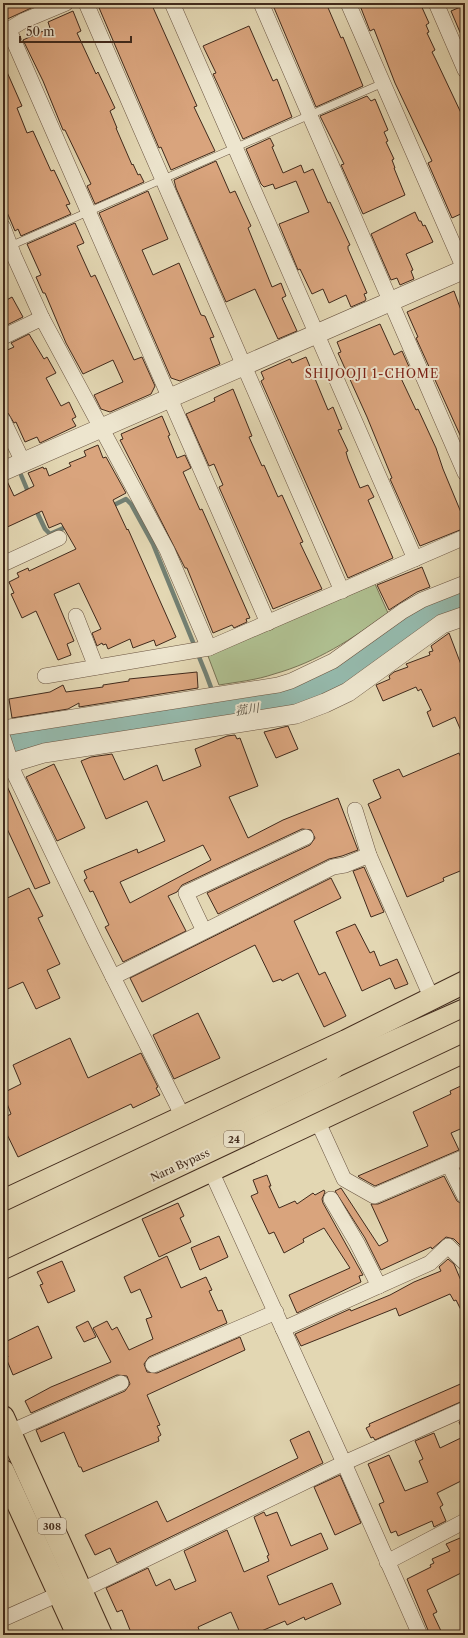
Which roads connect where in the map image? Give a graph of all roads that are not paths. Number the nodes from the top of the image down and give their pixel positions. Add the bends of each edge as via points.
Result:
1 (66, 3) edge
2 (86, 3) edge
3 (172, 3) edge
4 (261, 3) edge
5 (348, 3) edge
6 (436, 3) edge
7 (6, 31) edge
8 (465, 70) edge
9 (383, 83) junction
10 (309, 115) junction
11 (235, 147) junction
12 (162, 179) junction
13 (88, 211) junction
14 (3, 227) edge
15 (9, 254) edge
16 (465, 270) edge
17 (391, 302) junction
18 (42, 318) junction
19 (317, 334) junction
20 (3, 337) edge
21 (244, 367) junction
22 (171, 398) junction
23 (3, 420) edge
24 (102, 429) junction
25 (23, 462) junction
26 (3, 471) edge
27 (465, 473) edge
28 (465, 537) edge
29 (59, 538) dead end
30 (415, 559) junction
31 (3, 564) edge
32 (465, 582) edge
33 (342, 591) junction
34 (76, 616) dead end
35 (465, 616) edge
36 (268, 623) junction
37 (209, 648) junction
38 (96, 667) junction
39 (45, 676) dead end
40 (3, 728) edge
41 (3, 738) edge
42 (8, 763) edge
43 (354, 810) dead end
44 (306, 836) dead end
45 (369, 855) junction
46 (204, 931) junction
47 (113, 977) junction
48 (465, 982) edge
49 (432, 999) junction
50 (465, 1010) edge
51 (465, 1030) edge
52 (465, 1052) edge
53 (183, 1117) junction
54 (317, 1120) junction
55 (465, 1157) edge
56 (449, 1165) junction
57 (211, 1169) junction
58 (465, 1197) edge
59 (331, 1200) dead end
60 (3, 1201) edge
61 (3, 1225) edge
62 (3, 1238) edge
63 (48, 1246) junction
64 (3, 1248) edge
65 (465, 1263) edge
66 (3, 1268) edge
67 (379, 1286) junction
68 (276, 1312) junction
69 (283, 1329) junction
70 (154, 1365) dead end
71 (121, 1383) dead end
72 (465, 1409) edge
73 (6, 1424) edge
74 (344, 1463) junction
75 (3, 1471) edge
76 (465, 1522) edge
77 (387, 1562) junction
78 (67, 1595) junction
79 (3, 1619) edge
80 (78, 1635) edge
81 (101, 1635) edge
82 (420, 1635) edge

1 - 7 street
2 - 12 street
3 - 11 street
4 - 10 street
5 - 9 street
6 - 8 street
7 - 13 street
9 - 10 lane
9 - 16 street
10 - 11 lane
10 - 17 street
11 - 12 lane
11 - 19 street
12 - 13 lane
12 - 21 street
13 - 15 lane
13 - 22 street
14 - 15 street
15 - 18 street
16 - 17 street
17 - 19 street
17 - 27 street
18 - 20 street
18 - 24 street
19 - 21 street
19 - 30 street
21 - 22 street
21 - 33 street
22 - 24 street
22 - 36 street
23 - 25 street
24 - 25 street
24 - 37 street via 167,550
25 - 26 street
28 - 30 street
29 - 31 street
30 - 33 street
32 - 40 street via 422,600 333,660 291,681
33 - 36 street
34 - 38 street
35 - 42 street via 442,624 348,692 296,714 44,753
36 - 37 street
37 - 38 street
38 - 39 street
41 - 42 street
42 - 47 street
43 - 45 street
44 - 46 street via 186,893
45 - 46 street via 345,865 333,866
45 - 49 street
46 - 47 street
47 - 53 street
48 - 49 highway
49 - 53 highway
50 - 61 highway, Nara Bypass / 24, bridge via 332,1069
51 - 64 highway, Nara Bypass / 24, bridge
52 - 54 highway
53 - 57 street
53 - 60 highway
54 - 56 street via 344,1179 374,1196
54 - 57 highway
55 - 56 street
56 - 58 street
57 - 63 highway
57 - 68 street
59 - 67 street
62 - 63 highway via 19,1234 36,1238
63 - 66 highway
65 - 67 street via 448,1246 430,1263
67 - 69 street
68 - 69 street
68 - 70 street
69 - 74 street
71 - 73 street
72 - 74 street
73 - 78 highway, 308
74 - 77 street
74 - 78 street
75 - 78 highway, 308
76 - 77 street
77 - 82 street
78 - 79 street
78 - 80 highway, 308
78 - 81 highway, 308

